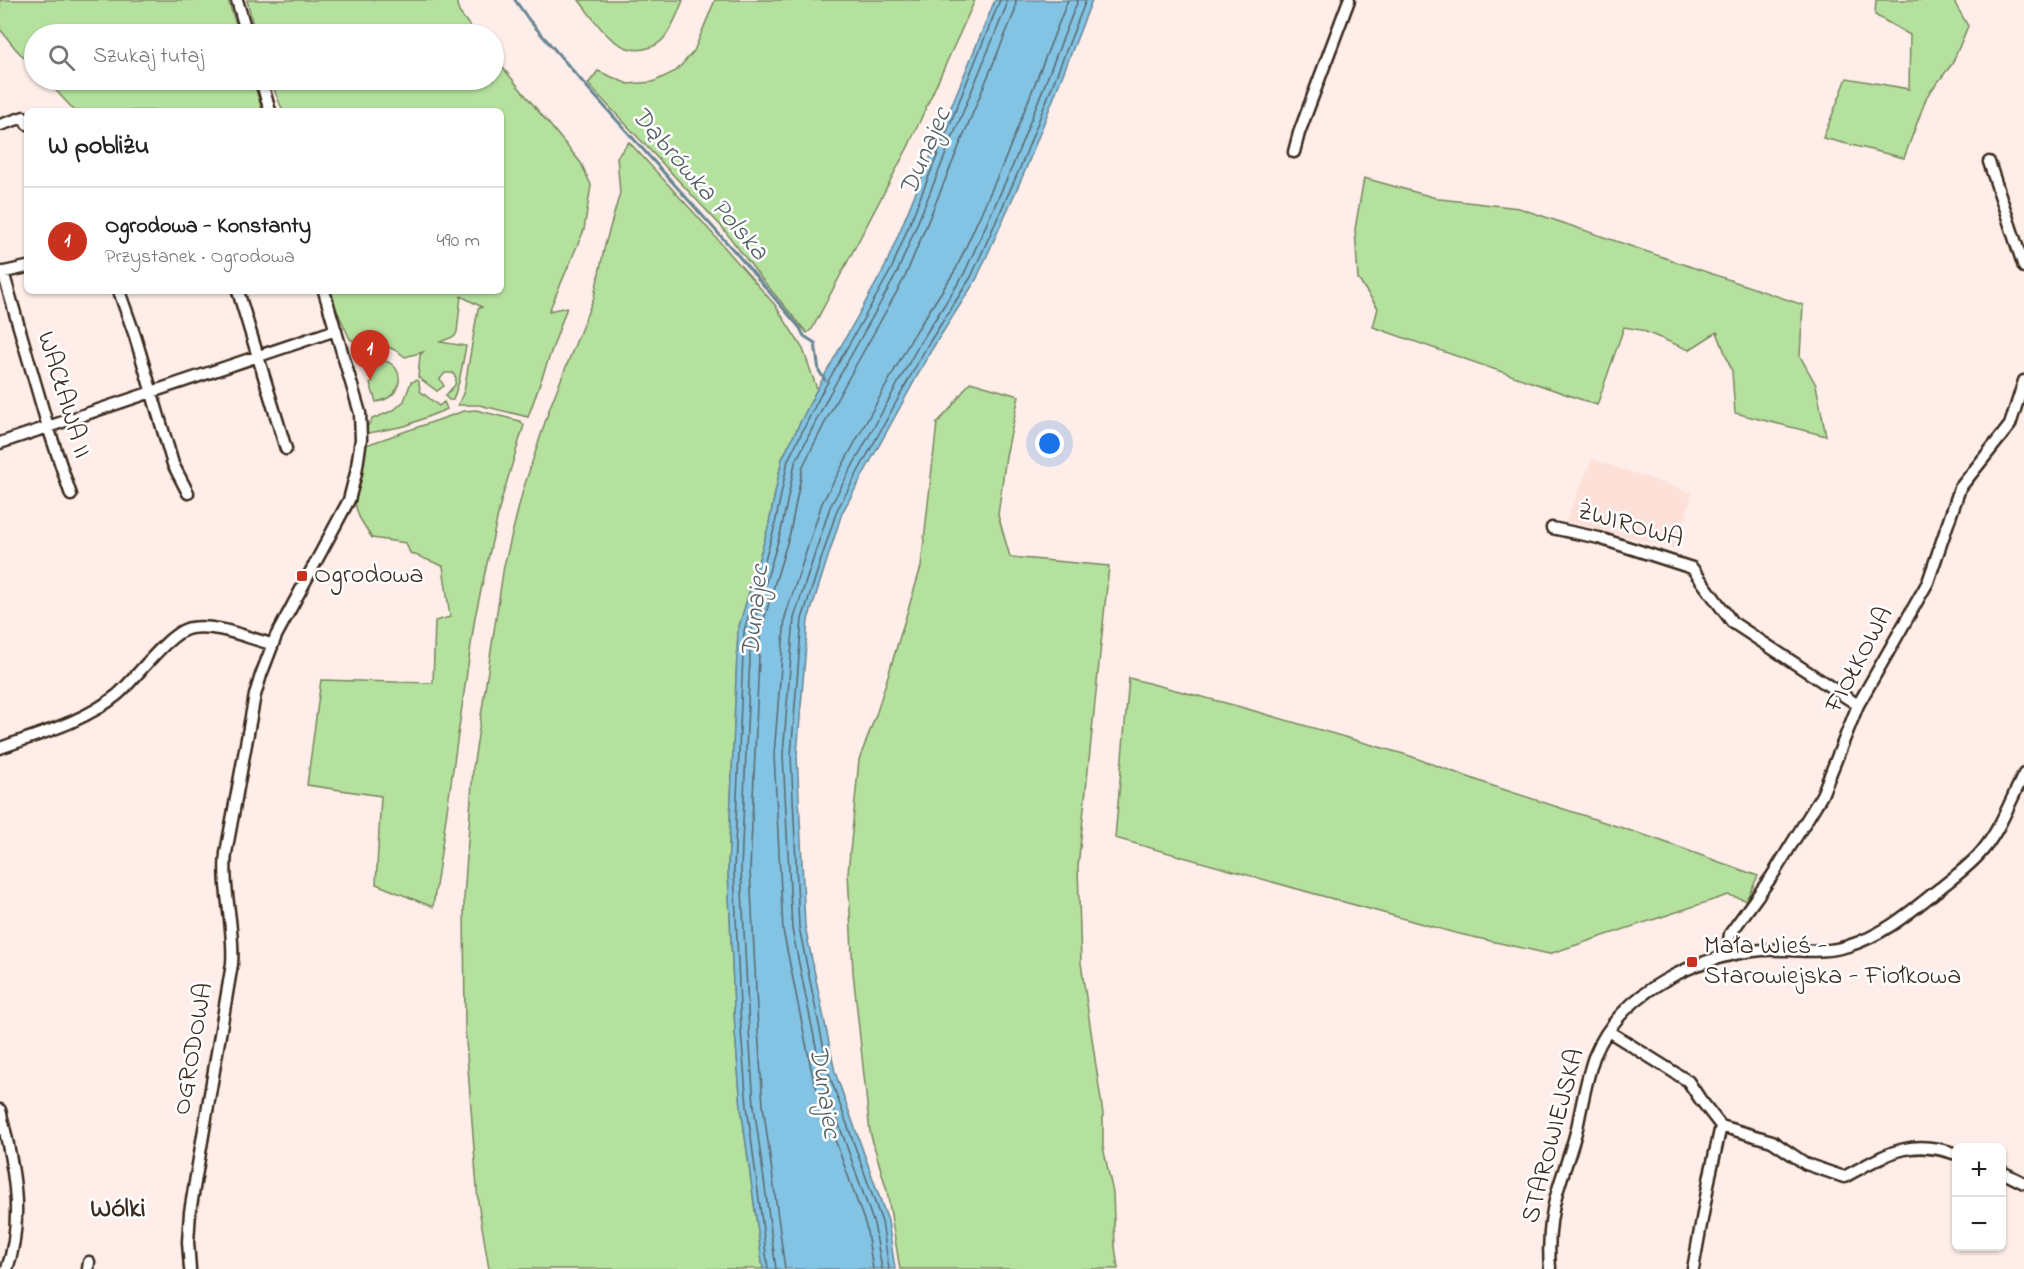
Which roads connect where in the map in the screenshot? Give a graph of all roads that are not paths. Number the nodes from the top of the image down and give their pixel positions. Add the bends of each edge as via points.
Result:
1 (237, 0) edge
2 (1349, 0) edge
3 (244, 24) edge
4 (264, 90) edge
5 (269, 108) edge
6 (24, 117) edge
7 (0, 125) edge
8 (1294, 152) dead end
9 (1989, 162) dead end
10 (2024, 267) edge
11 (24, 268) edge
12 (1, 273) edge
13 (119, 294) edge
14 (239, 294) edge
15 (325, 294) edge
16 (336, 330) junction
17 (256, 356) junction
18 (2024, 381) edge
19 (152, 391) junction
20 (48, 427) junction
21 (0, 443) edge
22 (285, 449) dead end
23 (188, 493) dead end
24 (71, 495) dead end
25 (1552, 528) dead end
26 (272, 644) junction
27 (1858, 705) junction
28 (0, 748) edge
29 (2024, 774) edge
30 (1727, 956) junction
31 (1608, 1031) junction
32 (0, 1110) edge
33 (1721, 1126) junction
34 (1952, 1153) edge
35 (2006, 1174) edge
36 (2024, 1183) edge
37 (7, 1269) edge
38 (190, 1269) edge
39 (1550, 1269) edge
40 (1693, 1269) edge

1 - 3 street
2 - 8 street
4 - 5 street
6 - 7 street
9 - 10 street
11 - 12 street
12 - 20 street, WACŁAWA II
13 - 19 street
14 - 17 street
15 - 16 street, OGRODOWA
16 - 17 street
16 - 26 street, OGRODOWA via 360,413 356,473 349,500
17 - 19 street
17 - 22 street
18 - 27 street, FIOŁKOWA via 2010,425 1960,488 1929,582
19 - 20 street
19 - 23 street via 173,464
20 - 21 street
20 - 24 street, WACŁAWA II
25 - 27 street, ŻWIROWA via 1599,538 1692,568 1732,622
26 - 28 street via 221,630 190,627 175,635 116,695 80,718
26 - 38 street, OGRODOWA via 255,695 226,853 224,872 232,964 190,1212
27 - 30 street, FIOŁKOWA via 1821,795 1772,876 1730,934
29 - 30 street, STAROWIEJSKA via 1984,849 1889,928 1866,940 1830,950 1763,950
30 - 31 street, STAROWIEJSKA via 1661,983 1631,1005
31 - 33 street via 1688,1081
31 - 39 street, STAROWIEJSKA via 1594,1057 1556,1195 1550,1227
32 - 37 street via 17,1211
33 - 34 street via 1772,1141 1806,1164 1844,1177 1894,1150 1914,1146
33 - 40 street
35 - 36 street

